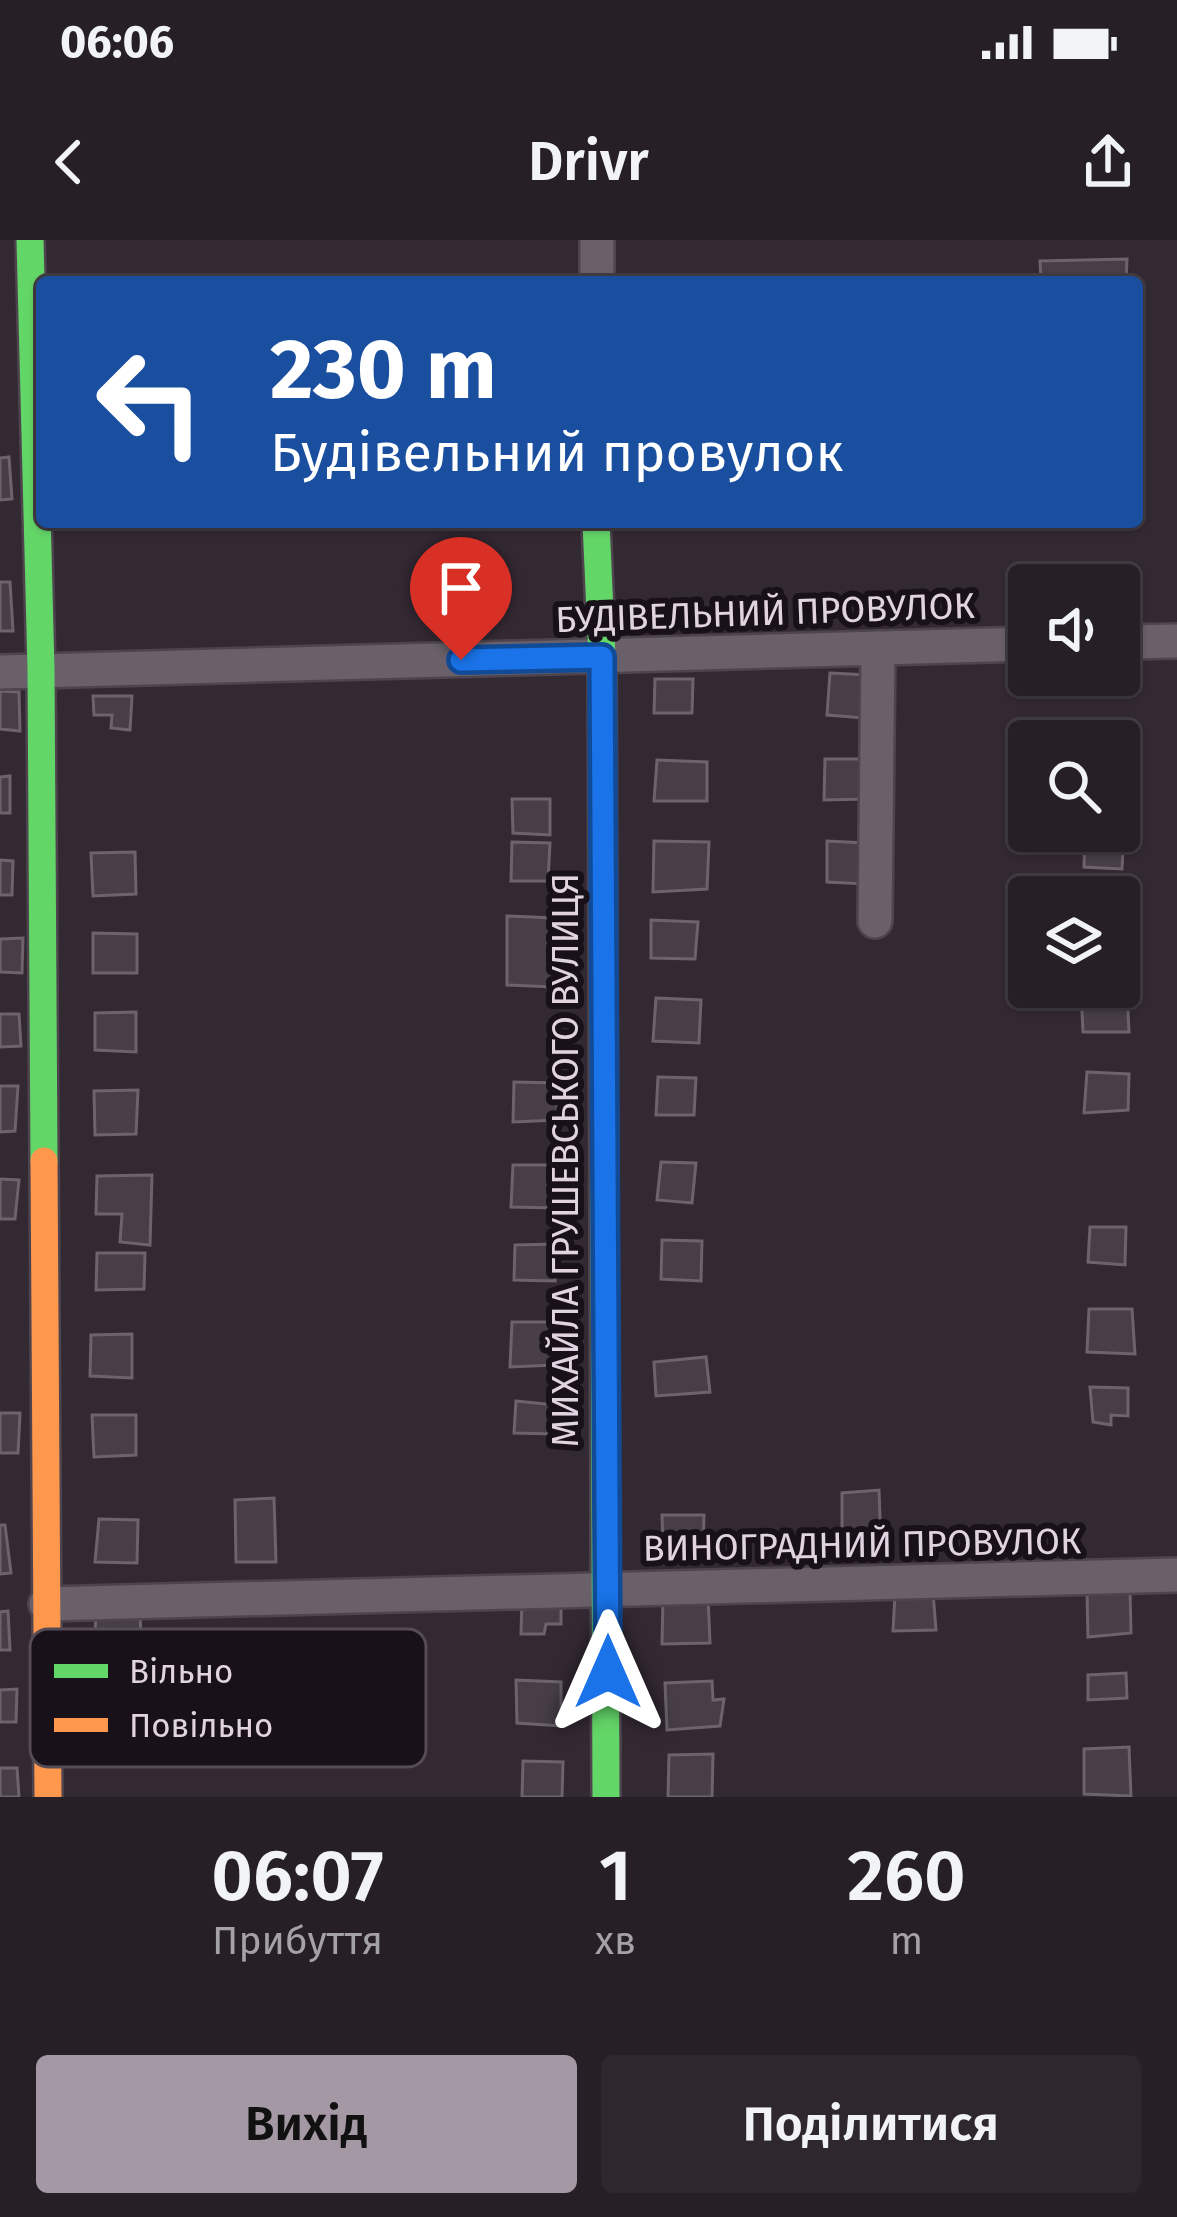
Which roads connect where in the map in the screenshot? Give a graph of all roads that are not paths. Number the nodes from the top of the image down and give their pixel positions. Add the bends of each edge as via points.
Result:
1 (29, 240) edge
2 (597, 240) edge
3 (597, 276) edge
4 (36, 490) edge
5 (37, 528) edge
6 (596, 528) edge
7 (1177, 640) edge
8 (1140, 641) edge
9 (1008, 645) edge
10 (878, 648) junction
11 (602, 657) junction
12 (41, 669) junction
13 (0, 672) edge
14 (875, 921) dead end
15 (1177, 1575) edge
16 (608, 1589) junction
17 (46, 1604) junction
18 (46, 1629) edge
19 (48, 1767) edge
20 (48, 1797) edge
21 (607, 1797) edge

1 - 4 street
2 - 3 street
5 - 12 street
6 - 11 street, МИХАЙЛА ГРУШЕВСЬКОГО ВУЛИЦЯ
7 - 8 street
9 - 10 street, БУДІВЕЛЬНИЙ ПРОВУЛОК
10 - 11 street, БУДІВЕЛЬНИЙ ПРОВУЛОК
10 - 14 street
11 - 12 street, БУДІВЕЛЬНИЙ ПРОВУЛОК
11 - 16 street, МИХАЙЛА ГРУШЕВСЬКОГО ВУЛИЦЯ
12 - 13 street, БУДІВЕЛЬНИЙ ПРОВУЛОК
12 - 17 street
15 - 16 street, ВИНОГРАДНИЙ ПРОВУЛОК
16 - 17 street, ВИНОГРАДНИЙ ПРОВУЛОК
16 - 21 street, МИХАЙЛА ГРУШЕВСЬКОГО ВУЛИЦЯ
17 - 18 street
19 - 20 street

